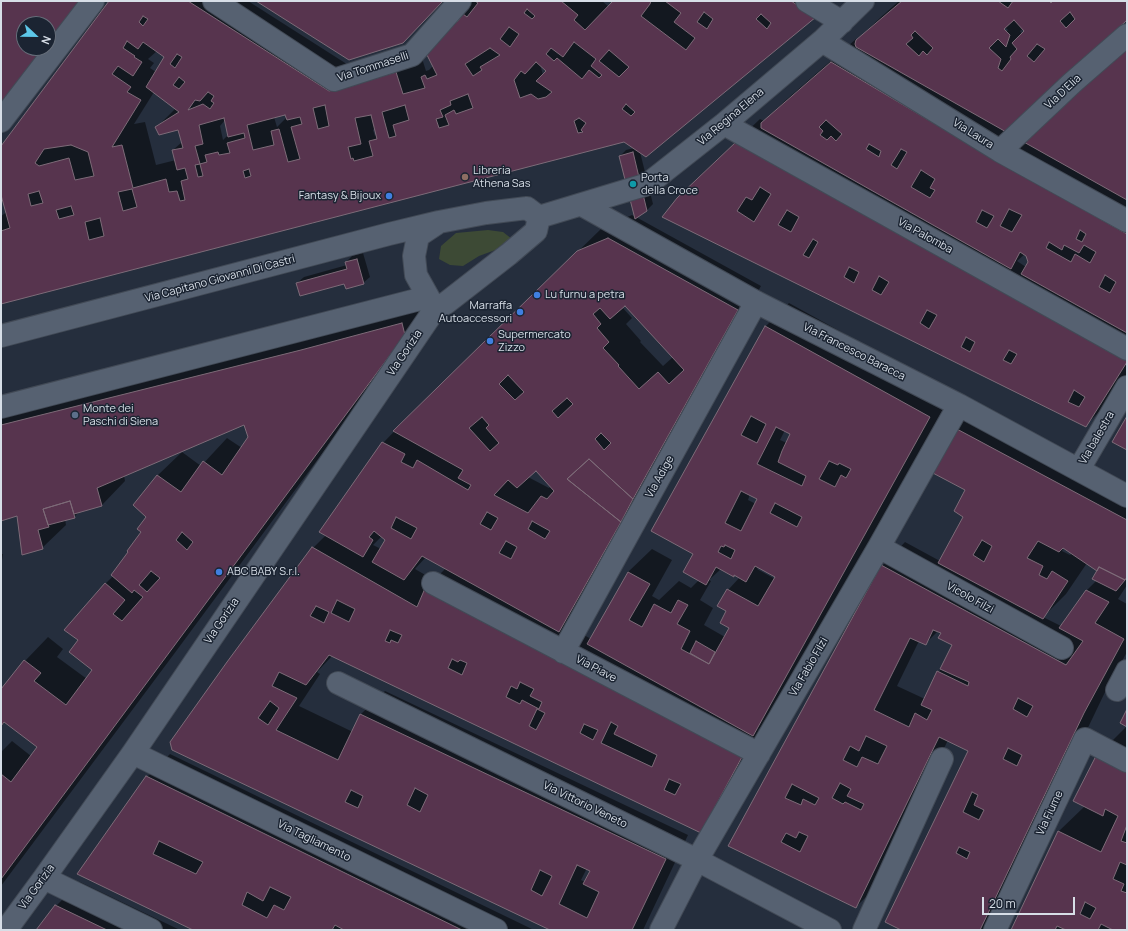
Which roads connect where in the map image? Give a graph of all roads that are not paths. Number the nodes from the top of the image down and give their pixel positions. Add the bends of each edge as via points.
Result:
1 (92, 1) edge
2 (214, 1) edge
3 (460, 1) edge
4 (808, 1) edge
5 (863, 1) edge
6 (842, 22) junction
7 (1127, 35) edge
8 (822, 41) junction
9 (1, 121) edge
10 (724, 124) junction
11 (1000, 151) junction
12 (582, 205) junction
13 (539, 217) junction
14 (1127, 221) edge
15 (439, 222) junction
16 (756, 302) junction
17 (431, 303) junction
18 (1, 336) edge
19 (1127, 348) edge
20 (1127, 386) edge
21 (959, 405) junction
22 (1, 407) edge
23 (1079, 470) junction
24 (1127, 496) edge
25 (878, 548) junction
26 (433, 583) dead end
27 (1062, 648) dead end
28 (564, 652) junction
29 (1127, 671) edge
30 (338, 683) dead end
31 (1116, 690) dead end
32 (133, 753) junction
33 (759, 754) junction
34 (942, 759) dead end
35 (1127, 761) edge
36 (697, 860) junction
37 (44, 878) junction
38 (6, 930) edge
39 (151, 930) edge
40 (496, 930) edge
41 (661, 930) edge
42 (830, 930) edge
43 (864, 930) edge
44 (995, 930) edge

1 - 9 street
2 - 3 street, Via Tommaselli via 334,80 412,55
4 - 6 street
5 - 6 street, Via Regina Elena
6 - 8 street, Via Regina Elena
7 - 11 street, Via D'Elia
8 - 10 street, Via Regina Elena
8 - 11 street, Via Laura
10 - 12 street, Via Regina Elena via 648,184
10 - 19 street, Via Palomba
11 - 14 street, Via Laura
12 - 13 street, Via Regina Elena
12 - 16 street, Via Francesco Baracca
13 - 15 street, Via Capitano Giovanni Di Castri via 527,208
13 - 17 street via 536,231 503,259 446,302
15 - 17 street via 418,236 414,256 416,275
15 - 18 street, Via Capitano Giovanni Di Castri
16 - 21 street, Via Francesco Baracca
16 - 28 street, Via Adige
17 - 22 street
17 - 32 street, Via Gorizia
20 - 23 street, Via balestra
21 - 23 street, Via Francesco Baracca
21 - 25 street, Via Fabio Filzi
23 - 24 street, Via Francesco Baracca
25 - 27 street, Vicolo Filzi
25 - 33 street, Via Fabio Filzi
26 - 28 street, Via Piave
28 - 33 street, Via Piave
29 - 31 street
30 - 36 street, Via Vittorio Veneto
32 - 37 street, Via Gorizia
32 - 40 street, Via Tagliamento
33 - 36 street, Via Fabio Filzi
34 - 43 street
35 - 44 street, Via Fiume via 1085,738
36 - 41 street, Via Fabio Filzi
36 - 42 street, Via Vittorio Veneto
37 - 38 street, Via Gorizia
37 - 39 street

